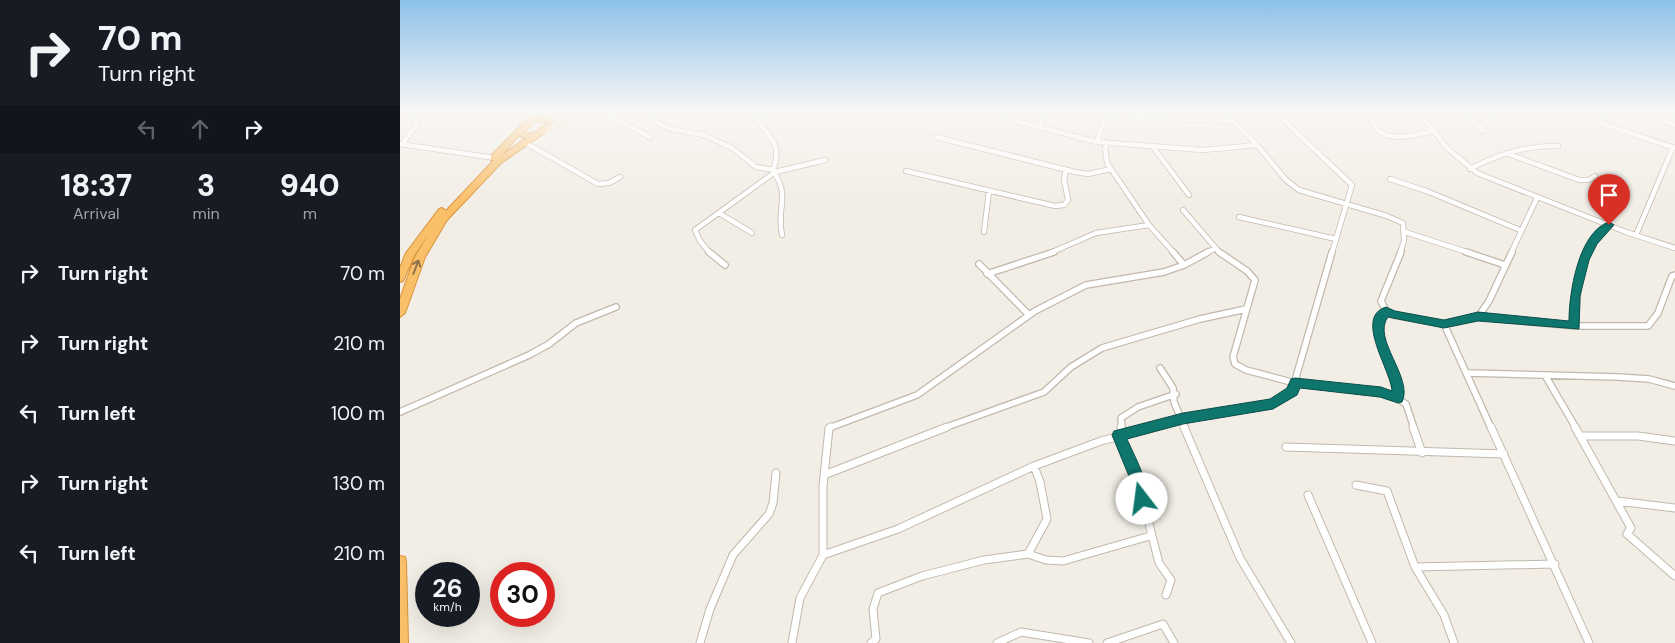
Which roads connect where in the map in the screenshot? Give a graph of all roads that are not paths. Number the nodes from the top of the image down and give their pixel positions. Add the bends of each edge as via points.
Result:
1 (509, 142) edge
2 (719, 142) edge
3 (775, 142) edge
4 (956, 142) edge
5 (1107, 142) joint
6 (1254, 142) edge
7 (1307, 142) edge
8 (1443, 142) edge
9 (1656, 142) edge
10 (526, 143) joint
11 (401, 144) edge
12 (1257, 145) junction
13 (1558, 146) dead end
14 (1153, 148) junction
15 (1674, 148) edge
16 (1506, 153) junction
17 (495, 158) junction
18 (825, 160) dead end
19 (1111, 169) junction
20 (1470, 169) junction
21 (1066, 170) junction
22 (774, 171) junction
23 (906, 171) dead end
24 (1594, 176) dead end
25 (620, 177) dead end
26 (1390, 179) dead end
27 (989, 191) junction
28 (1189, 194) dead end
29 (1537, 198) junction
30 (1346, 204) junction
31 (1183, 210) dead end
32 (719, 213) junction
33 (1239, 217) dead end
34 (1149, 225) junction
35 (1609, 225) junction
36 (1520, 230) junction
37 (752, 232) dead end
38 (984, 232) dead end
39 (1405, 232) junction
40 (782, 235) dead end
41 (1636, 235) junction
42 (1336, 239) junction
43 (1216, 248) junction
44 (1675, 248) edge
45 (979, 264) dead end
46 (725, 265) dead end
47 (1184, 265) junction
48 (1505, 265) junction
49 (403, 266) edge
50 (986, 274) junction
51 (1675, 275) edge
52 (400, 279) edge
53 (616, 307) dead end
54 (1246, 309) junction
55 (1386, 311) junction
56 (400, 313) edge
57 (1029, 315) junction
58 (1478, 317) junction
59 (1444, 324) junction
60 (1575, 326) junction
61 (1160, 368) dead end
62 (1468, 373) junction
63 (1546, 377) junction
64 (1295, 383) junction
65 (1675, 386) edge
66 (1176, 394) junction
67 (1398, 398) junction
68 (400, 412) edge
69 (1183, 419) junction
70 (1121, 435) junction
71 (1581, 436) junction
72 (1675, 441) edge
73 (1286, 448) dead end
74 (1422, 453) junction
75 (1504, 454) junction
76 (1034, 466) junction
77 (776, 473) dead end
78 (824, 475) junction
79 (1356, 485) dead end
80 (1308, 495) dead end
81 (1617, 501) junction
82 (1675, 508) edge
83 (1150, 536) junction
84 (1028, 554) junction
85 (823, 556) junction
86 (400, 562) edge
87 (1555, 564) junction
88 (1415, 567) junction
89 (1675, 576) edge
90 (1166, 595) dead end
91 (401, 643) edge
92 (700, 643) edge
93 (792, 643) edge
94 (871, 643) edge
95 (997, 643) edge
96 (1089, 643) edge
97 (1107, 643) edge
98 (1174, 643) edge
99 (1291, 643) edge
100 (1372, 643) edge
101 (1454, 643) edge
102 (1589, 643) edge

1 - 17 highway
2 - 22 street via 756,167
3 - 22 street
4 - 21 street
5 - 14 street
5 - 19 street via 1106,157
6 - 12 street
7 - 30 street via 1352,185
8 - 20 street
9 - 15 street
10 - 25 street via 598,184
56 -> 10 highway via 420,257 444,218 498,161
11 - 17 street
12 - 14 street via 1203,150
12 - 30 street via 1292,186 1308,194
13 - 16 street via 1531,146
14 - 28 street
15 - 41 street
16 - 20 street
16 - 24 street via 1582,180
17 - 49 highway via 438,215
18 - 22 street
19 - 21 street via 1088,174
19 - 34 street
20 - 29 street
21 - 27 street via 1063,182 1069,194 1064,205 1055,206
22 - 32 street
22 - 40 street via 786,197 779,221
23 - 27 street
26 - 36 street
27 - 38 street
29 - 35 street
29 - 36 street
30 - 39 street via 1398,219 1403,223
30 - 42 street
31 - 43 street
32 - 37 street
32 - 46 street via 695,230 710,254
33 - 42 street
34 - 47 street
34 - 50 street via 1096,233 1058,252
35 - 41 street
35 - 60 street via 1592,242 1581,269 1575,296
36 - 48 street
39 - 48 street
39 - 55 street via 1381,301
41 - 44 street
42 - 64 street
43 - 47 street
43 - 54 street via 1252,275 1254,288
45 - 50 street
47 - 57 street via 1164,272 1086,285
48 - 58 street
49 - 52 highway
50 - 57 street
51 - 60 street via 1658,314 1648,326
53 - 68 street via 576,323 550,344 529,355
54 - 64 street via 1233,357 1235,364
54 - 78 street via 1200,318 1102,348 1071,367 1044,392
55 - 59 street
55 - 67 street via 1379,320 1379,331 1398,385
57 - 78 street via 917,395 829,428
58 - 59 street
58 - 60 street
59 - 62 street
61 - 66 street
62 - 63 street
62 - 75 street
63 - 65 street via 1649,379
63 - 71 street
64 - 67 street via 1381,392
64 - 69 street via 1292,391 1273,404
66 - 69 street via 1174,402
66 - 70 street via 1122,416
67 - 74 street via 1406,404
69 - 70 street
69 - 99 street via 1240,558
70 - 76 street
70 - 83 street via 1138,481
71 - 72 street via 1638,436
71 - 81 street
73 - 74 street
74 - 75 street
75 - 87 street
76 - 84 street via 1046,519
76 - 85 street via 898,529
77 - 92 street via 769,514 733,555 710,609
78 - 85 street
79 - 88 street via 1387,491
80 - 100 street
81 - 82 street
81 - 89 street via 1631,528 1627,534 1638,548 1654,556
83 - 84 street via 1063,561
83 - 90 street via 1159,563 1171,580
84 - 94 street via 984,560 878,594 872,605 877,627 876,639
85 - 93 street via 800,598
86 - 91 highway
87 - 88 street
87 - 102 street
88 - 101 street via 1444,615
95 - 96 street via 1021,632
97 - 98 street via 1162,624

